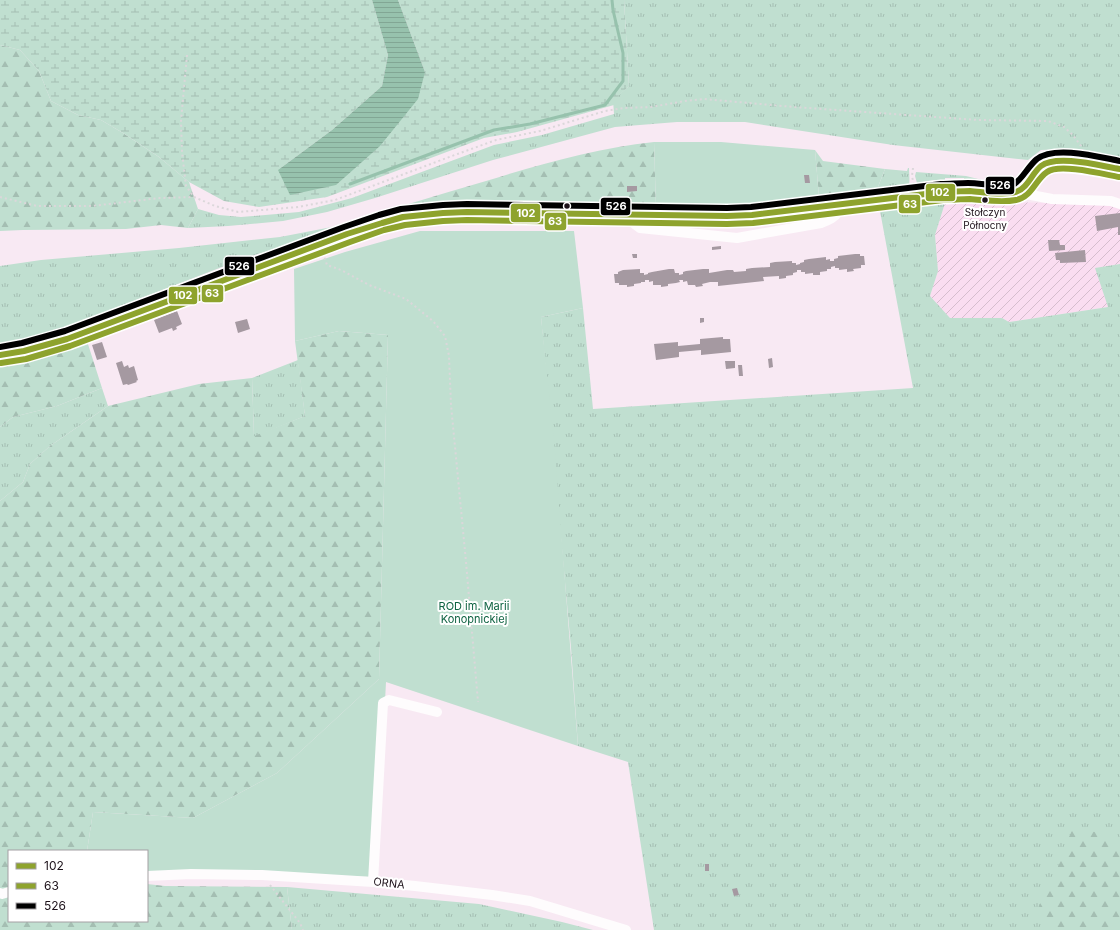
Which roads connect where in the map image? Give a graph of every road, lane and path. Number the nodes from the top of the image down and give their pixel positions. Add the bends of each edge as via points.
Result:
1 (187, 55) dead end
2 (1081, 162) junction
3 (913, 168) dead end
4 (1120, 169) edge
5 (914, 188) dead end
6 (1014, 192) junction
7 (0, 197) edge
8 (194, 197) junction
9 (1120, 204) edge
10 (839, 205) junction
11 (631, 214) junction
12 (325, 259) dead end
13 (0, 355) edge
14 (478, 702) dead end
15 (438, 712) dead end
16 (262, 875) junction
17 (148, 876) edge
18 (373, 882) junction
19 (303, 930) edge
20 (625, 930) edge

1 - 8 path via 181,121 182,152 186,186
2 - 4 street
2 - 6 street via 1052,160 1042,165 1022,189
2 - 8 path via 1080,146 1073,135 1064,127 1048,121 978,120 704,99 605,111 540,131 496,140 334,200 298,207 238,212
3 - 5 path
6 - 9 street via 1052,199 1111,201
6 - 10 street via 947,191
7 - 8 path via 37,206 92,206
10 - 11 street via 747,215
10 - 11 street via 839,211 830,220 737,238 640,228 631,221
11 - 13 street via 460,212 396,218 67,339
12 - 14 path via 326,265 406,299 433,321 445,336 449,356
15 - 18 street via 389,700 382,703
16 - 17 street, ORNA
16 - 18 street, ORNA
16 - 19 path
18 - 20 street, ORNA via 530,901

